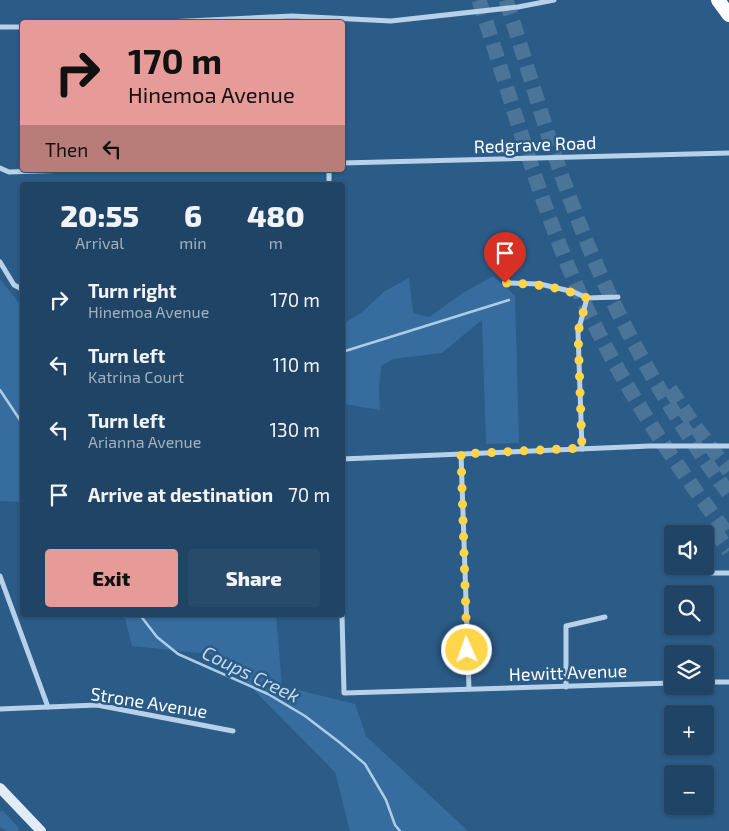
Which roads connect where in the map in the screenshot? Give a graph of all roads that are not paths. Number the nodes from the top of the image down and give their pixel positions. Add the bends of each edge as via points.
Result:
1 (554, 0) edge
2 (718, 0) edge
3 (729, 15) edge
4 (208, 20) edge
5 (0, 27) edge
6 (20, 27) edge
7 (729, 153) edge
8 (345, 163) edge
9 (0, 168) edge
10 (9, 172) junction
11 (20, 172) edge
12 (0, 176) edge
13 (0, 262) edge
14 (505, 283) dead end
15 (20, 288) edge
16 (618, 297) dead end
17 (587, 298) junction
18 (729, 446) edge
19 (582, 448) junction
20 (461, 454) junction
21 (345, 458) edge
22 (714, 573) edge
23 (729, 573) edge
24 (0, 576) edge
25 (342, 617) edge
26 (605, 617) dead end
27 (714, 682) edge
28 (729, 682) edge
29 (664, 683) edge
30 (566, 686) junction
31 (469, 689) junction
32 (48, 707) junction
33 (0, 709) edge
34 (233, 731) dead end
35 (0, 788) edge
36 (41, 831) edge

1 - 4 street via 391,21 292,16
2 - 3 highway
5 - 6 street
7 - 8 street, Redgrave Road
9 - 10 street
10 - 11 street
10 - 12 street
13 - 15 street via 14,285
14 - 17 street via 540,284
16 - 17 street
17 - 19 street via 578,332
18 - 19 street
19 - 20 street
20 - 21 street
20 - 31 street
22 - 23 street
24 - 32 street
25 - 31 street, Hewitt Avenue via 344,693
26 - 30 street via 566,626
27 - 28 street
29 - 30 street, Hewitt Avenue
30 - 31 street, Hewitt Avenue
32 - 33 street, Strone Avenue
32 - 34 street, Strone Avenue via 97,705
35 - 36 main road

